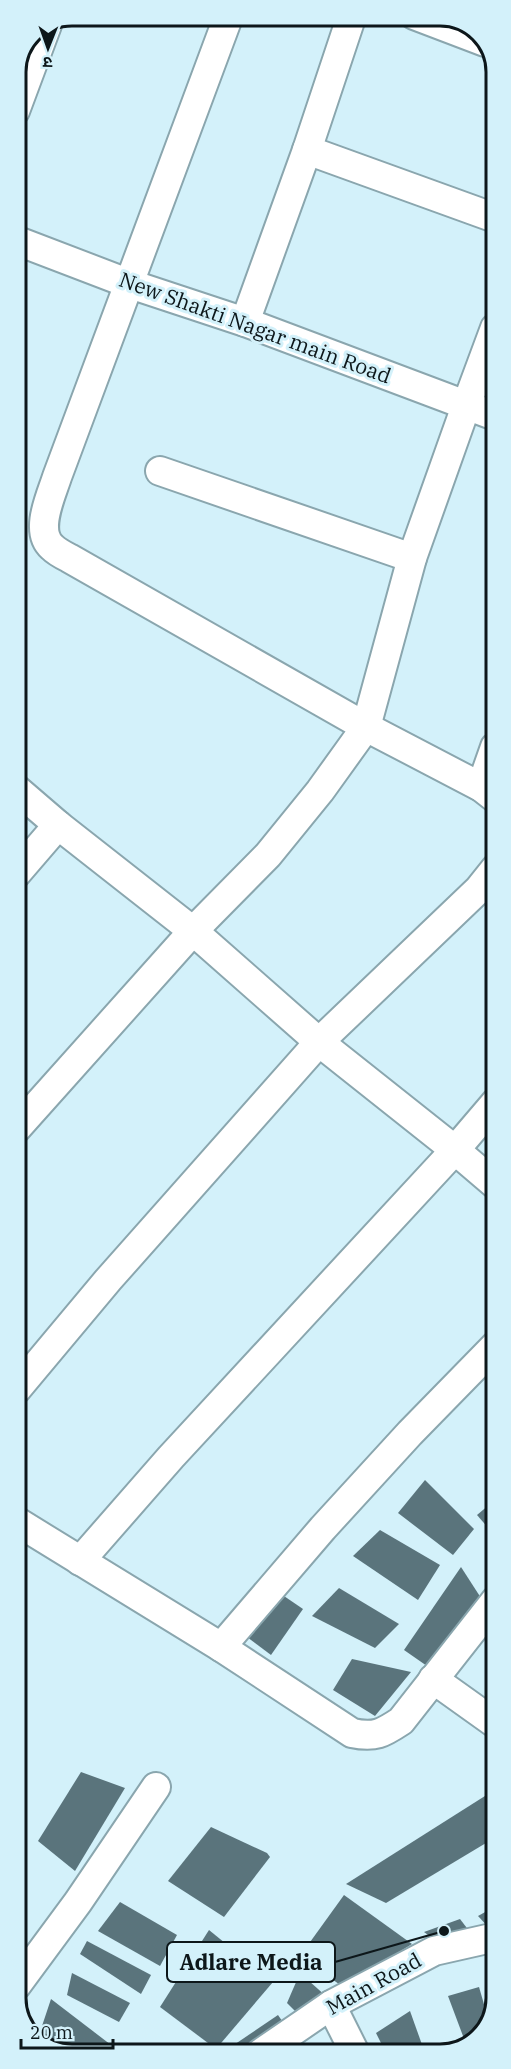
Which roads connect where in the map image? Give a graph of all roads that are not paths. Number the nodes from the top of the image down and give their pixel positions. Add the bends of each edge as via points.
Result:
1 (225, 26) edge
2 (348, 26) edge
3 (443, 26) edge
4 (43, 35) edge
5 (468, 36) edge
6 (26, 81) edge
7 (307, 150) junction
8 (486, 215) edge
9 (26, 244) edge
10 (130, 284) junction
11 (245, 322) junction
12 (486, 352) edge
13 (466, 406) junction
14 (486, 413) edge
15 (160, 471) dead end
16 (412, 558) junction
17 (366, 727) junction
18 (486, 791) edge
19 (26, 797) edge
20 (58, 825) junction
21 (26, 862) edge
22 (486, 890) edge
23 (193, 931) junction
24 (319, 1042) junction
25 (486, 1113) edge
26 (26, 1118) edge
27 (455, 1150) junction
28 (486, 1176) edge
29 (486, 1355) edge
30 (26, 1378) edge
31 (26, 1527) edge
32 (80, 1561) junction
33 (486, 1613) edge
34 (220, 1647) junction
35 (433, 1679) junction
36 (486, 1717) edge
37 (156, 1787) dead end
38 (486, 1939) edge
39 (26, 1972) edge
40 (331, 2005) junction
41 (275, 2044) edge
42 (350, 2044) edge

1 - 10 street
2 - 7 street
3 - 5 street
4 - 6 street
7 - 8 street
7 - 11 street
9 - 10 street, New Shakti Nagar main Road
10 - 11 street, New Shakti Nagar main Road
10 - 17 street via 47,506 48,543
11 - 13 street, New Shakti Nagar main Road
12 - 13 street
13 - 14 street, New Shakti Nagar main Road
13 - 16 street
15 - 16 street
16 - 17 street
17 - 18 street
17 - 23 street via 268,855
19 - 20 street
20 - 21 street
20 - 23 street
22 - 24 street
23 - 24 street
23 - 26 street
24 - 27 street
24 - 30 street
25 - 27 street
27 - 28 street
27 - 32 street
29 - 34 street via 323,1528
31 - 32 street
32 - 34 street
33 - 35 street
34 - 35 street via 352,1733 366,1736 382,1734 401,1721
35 - 36 street
37 - 39 street
38 - 40 street, Main Road via 434,1951
40 - 41 street, Main Road
40 - 42 street

